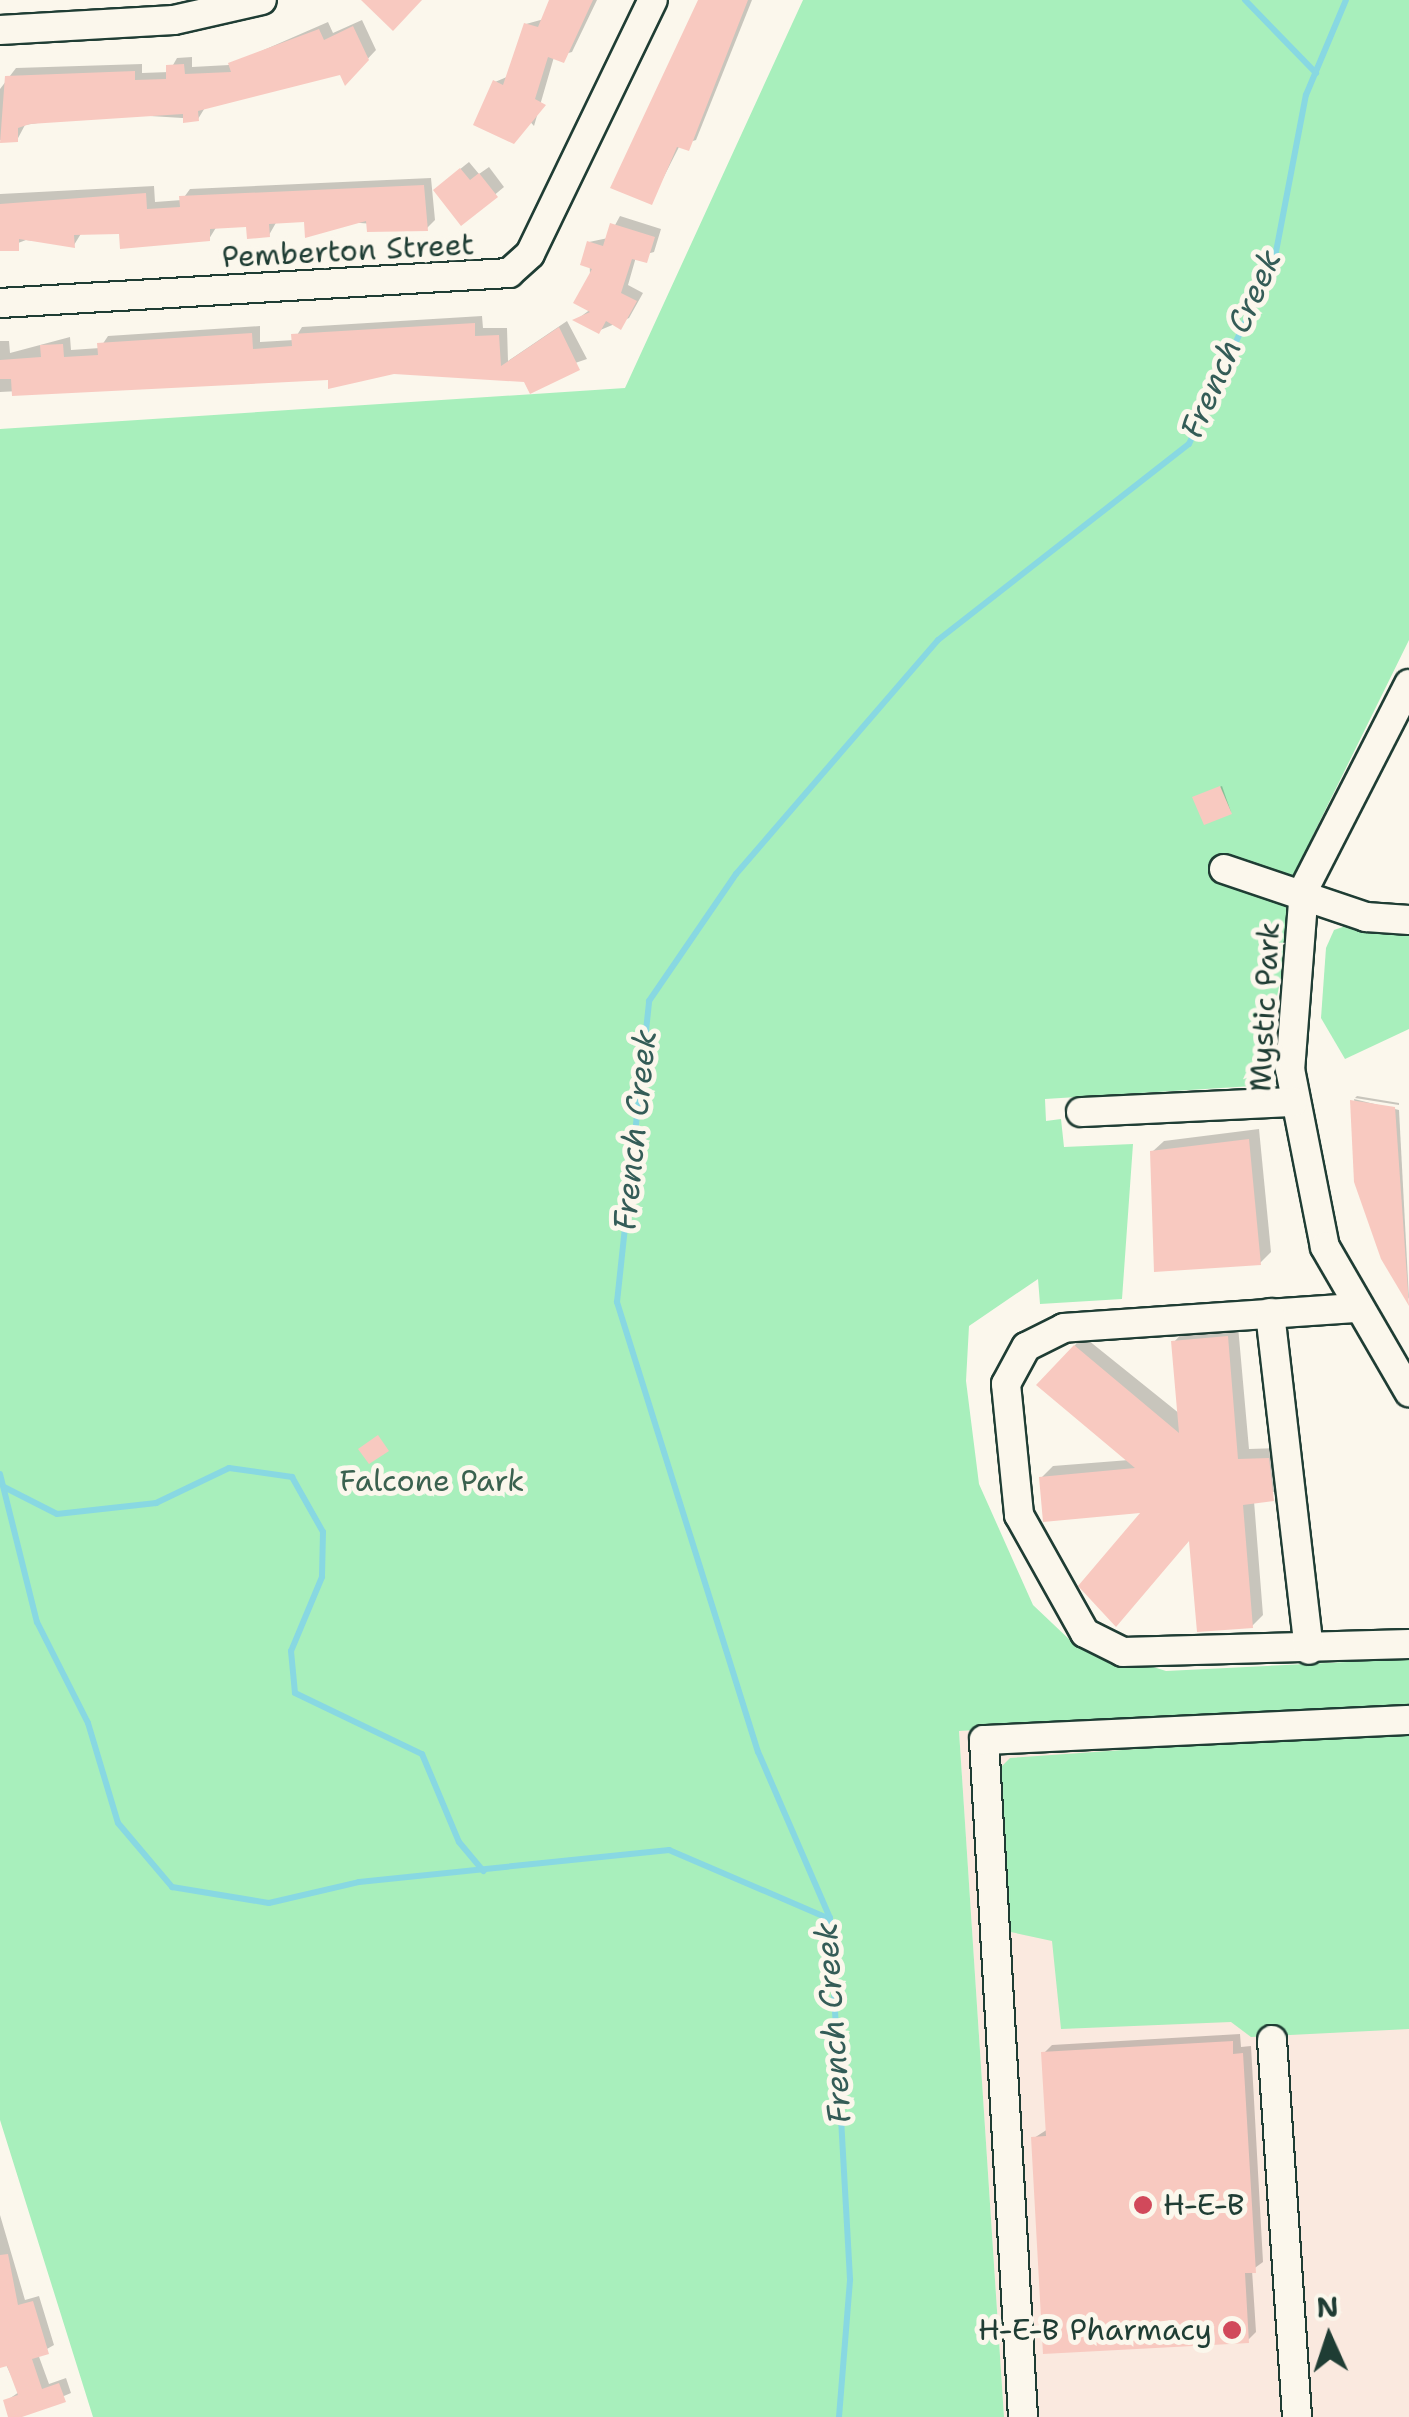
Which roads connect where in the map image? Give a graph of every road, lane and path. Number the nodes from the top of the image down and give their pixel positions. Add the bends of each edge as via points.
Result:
1 (262, 0) edge
2 (653, 0) edge
3 (0, 30) edge
4 (0, 303) edge
5 (1409, 684) edge
6 (1224, 868) dead end
7 (1304, 889) junction
8 (1409, 920) edge
9 (1292, 1102) junction
10 (1082, 1112) dead end
11 (1354, 1308) junction
12 (1270, 1313) junction
13 (1409, 1392) edge
14 (1409, 1644) edge
15 (1309, 1650) junction
16 (1409, 1720) edge
17 (1272, 2040) dead end
18 (1023, 2417) edge
19 (1297, 2417) edge

1 - 3 street via 174,20
2 - 4 street, Pemberton Street via 530,254 509,273
5 - 7 street, Mystic Park
6 - 7 street
7 - 8 street via 1366,917
7 - 9 street, Mystic Park
9 - 10 street
9 - 11 street, Mystic Park via 1326,1247
11 - 12 street
11 - 13 street, Mystic Park
12 - 15 street
12 - 15 street via 1064,1328 1026,1347 1006,1384 1019,1515 1085,1634 1123,1652
14 - 15 street
16 - 18 street via 984,1740
17 - 19 street

